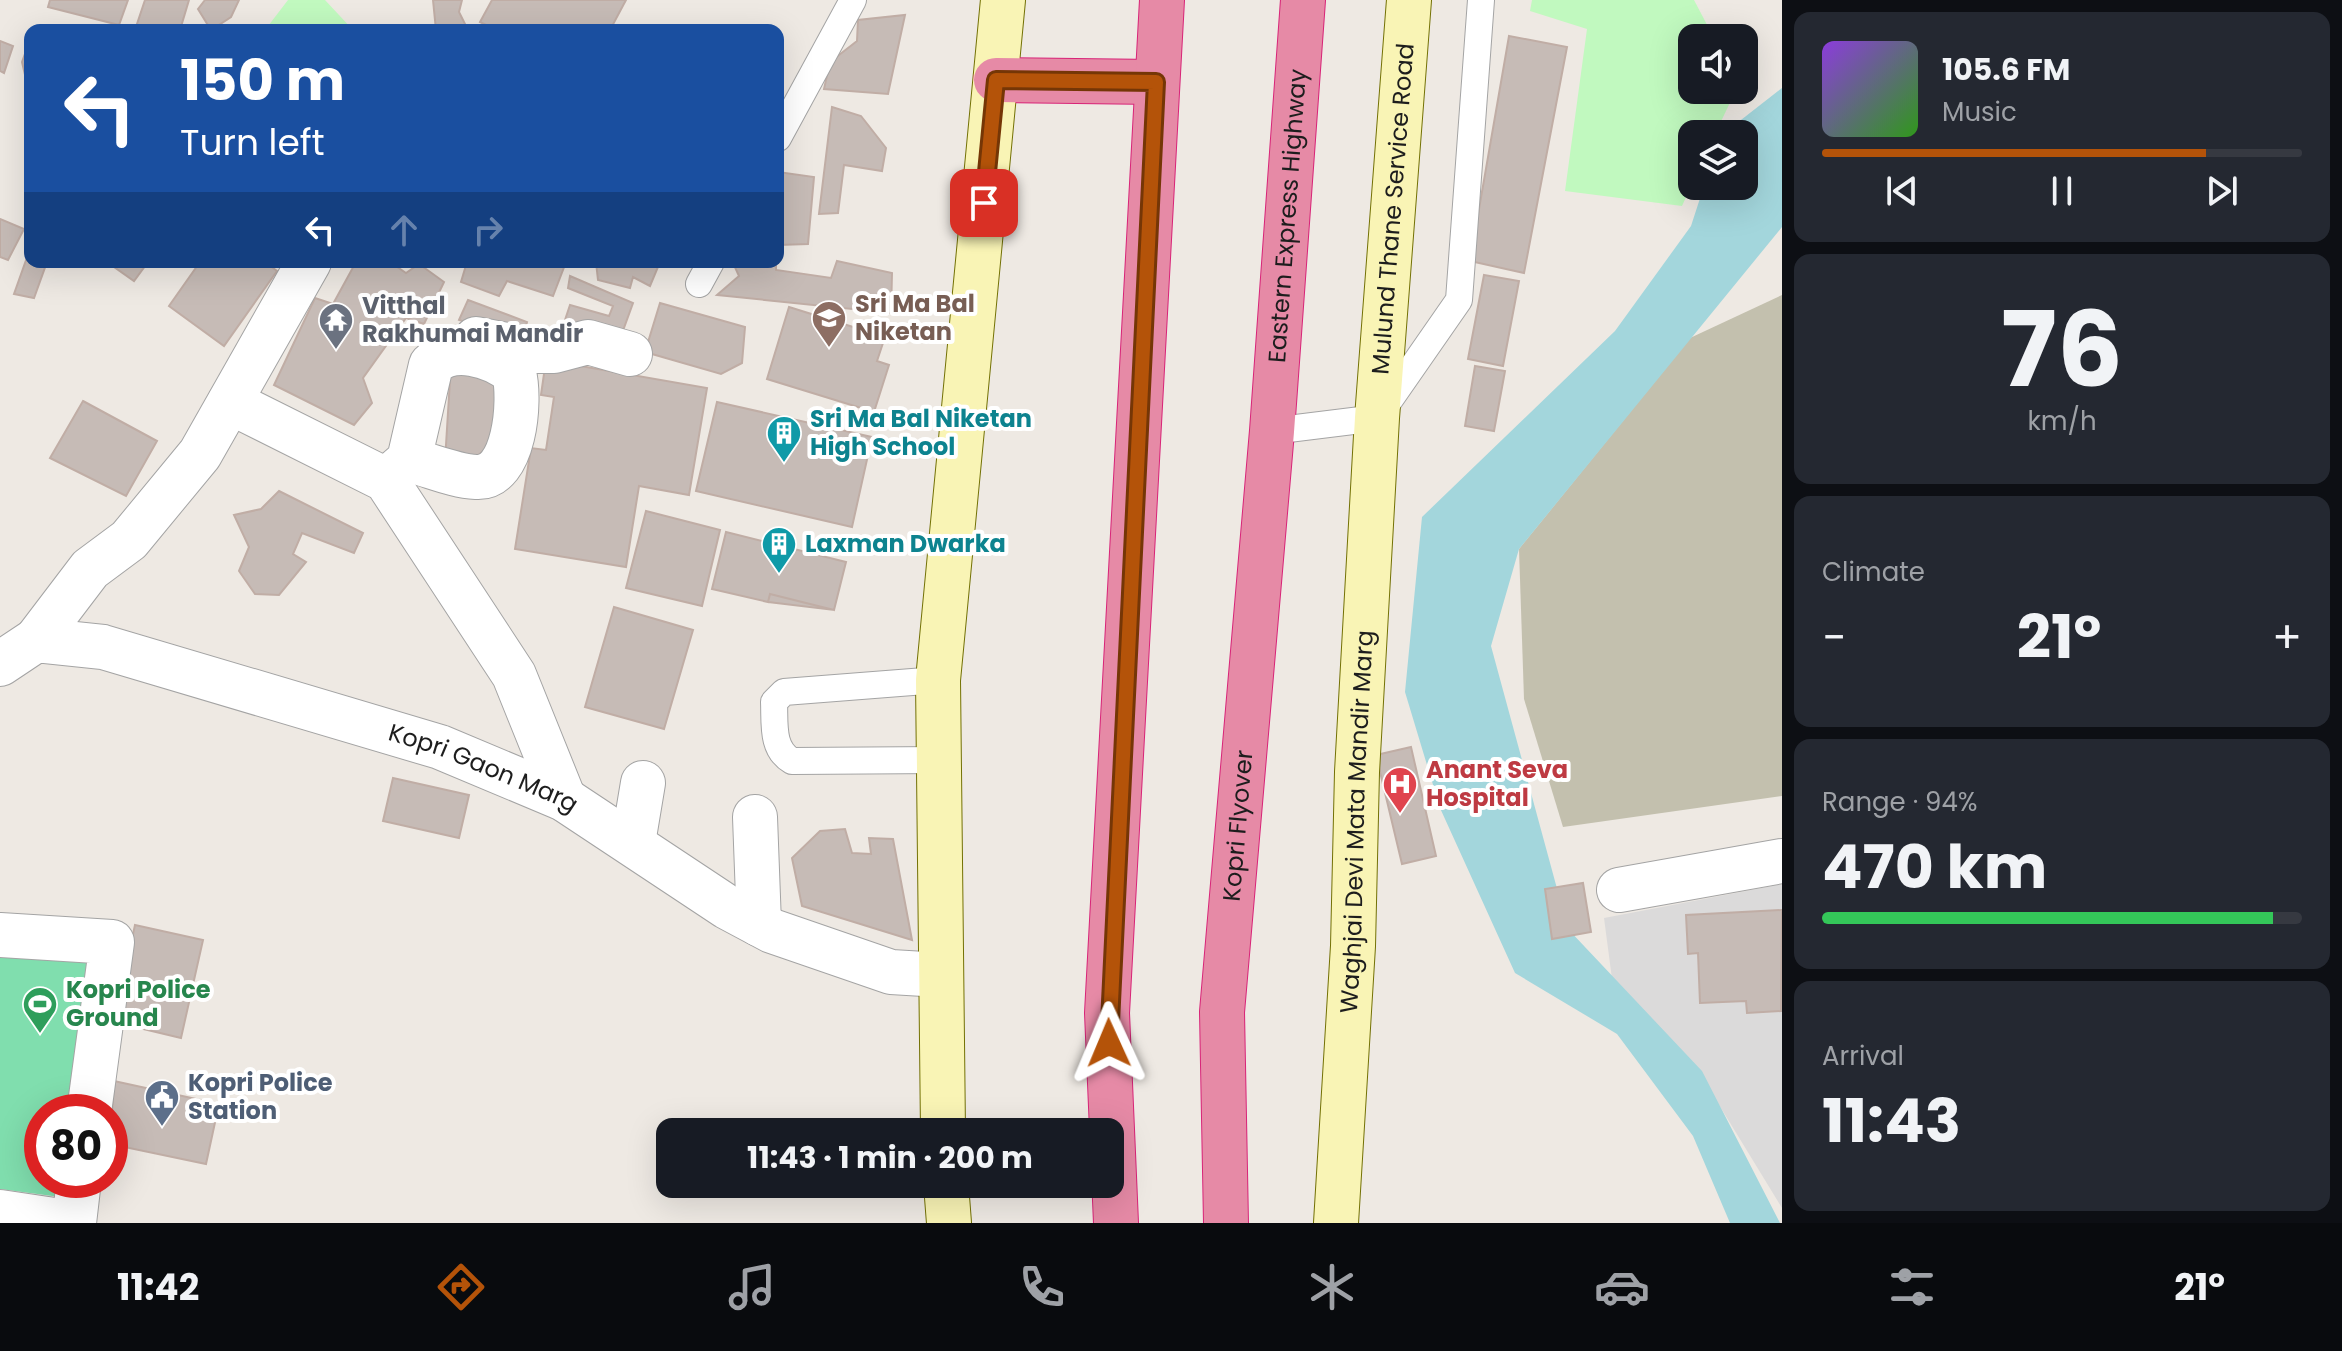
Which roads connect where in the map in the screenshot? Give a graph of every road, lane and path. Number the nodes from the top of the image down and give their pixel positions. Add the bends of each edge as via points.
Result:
1 (853, 0) edge
2 (1003, 0) edge
3 (1162, 0) edge
4 (1303, 0) edge
5 (1409, 0) edge
6 (1481, 0) edge
7 (996, 80) junction
8 (1156, 82) junction
9 (784, 127) edge
10 (306, 268) edge
11 (630, 354) dead end
12 (230, 402) junction
13 (1377, 418) junction
14 (1272, 431) junction
15 (387, 469) junction
16 (36, 640) junction
17 (0, 664) edge
18 (938, 680) junction
19 (941, 760) junction
20 (643, 783) dead end
21 (564, 799) junction
22 (755, 817) dead end
23 (633, 843) junction
24 (1782, 861) edge
25 (1619, 890) dead end
26 (759, 924) junction
27 (0, 935) edge
28 (941, 975) junction
29 (91, 1094) edge
30 (943, 1118) edge
31 (77, 1198) edge
32 (947, 1198) edge
33 (0, 1212) edge
34 (949, 1223) edge
35 (1116, 1223) edge
36 (1226, 1223) edge
37 (1336, 1223) edge

1 - 9 lane
2 - 7 street
3 - 8 highway
4 - 14 highway, Eastern Express Highway
5 - 13 street, Mulund Thane Service Road
6 - 13 lane via 1459,300
7 - 8 highway
7 - 18 street
8 - 35 highway via 1107,1013
10 - 12 street
11 - 15 street via 588,342 536,351 436,332 429,337
12 - 15 street
12 - 16 street via 166,499 129,540 90,569
13 - 14 lane
13 - 37 street, Waghjai Devi Mata Mandir Marg
14 - 36 highway, Kopri Flyover via 1222,1012
15 - 21 street via 514,675
16 - 17 street
16 - 21 street, Kopri Gaon Marg via 103,647 440,747
18 - 19 street
18 - 19 lane via 784,692 774,702 775,737 782,755 792,761
19 - 28 street
20 - 23 street
21 - 23 street, Kopri Gaon Marg
22 - 26 street
23 - 26 street, Kopri Gaon Marg
24 - 25 street
26 - 28 street, Kopri Gaon Marg via 891,972
27 - 29 street via 112,942
28 - 30 street
31 - 33 street via 74,1223
32 - 34 street

